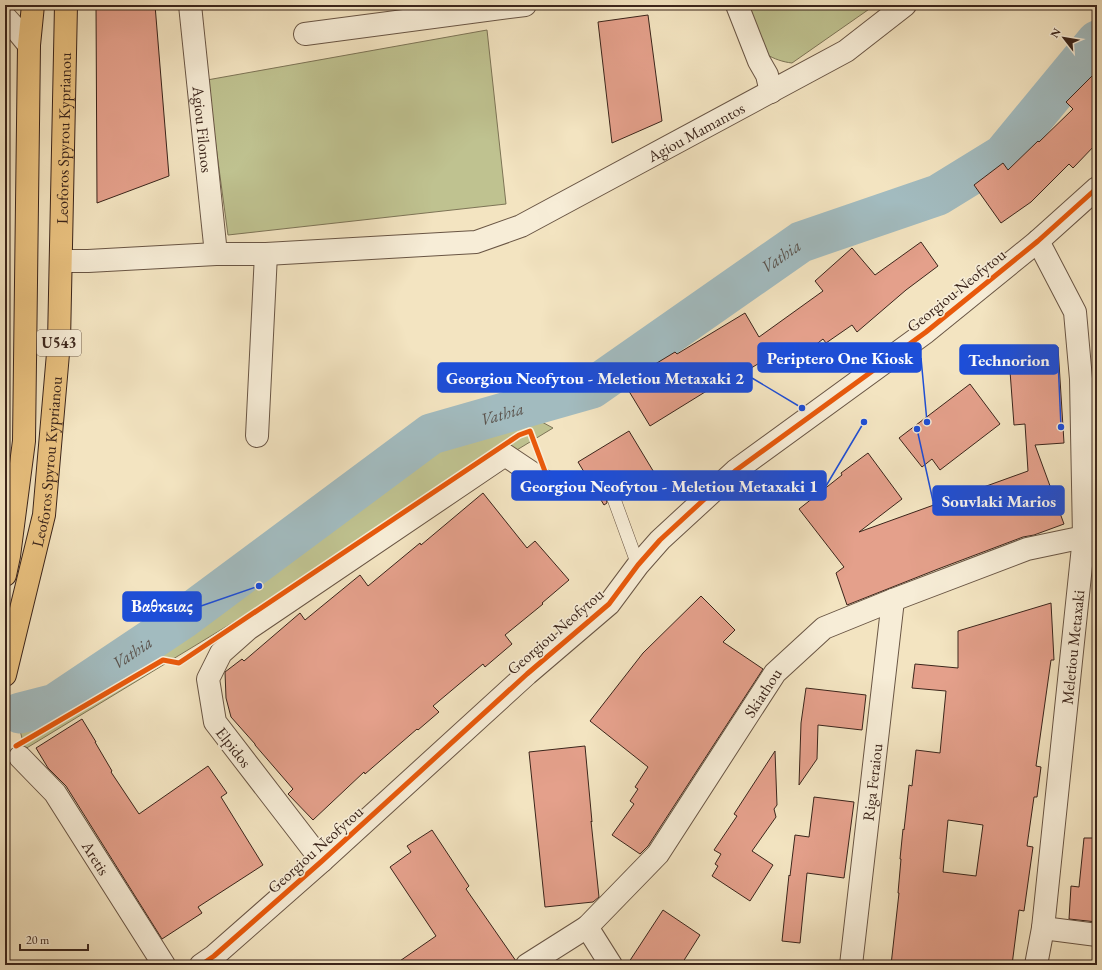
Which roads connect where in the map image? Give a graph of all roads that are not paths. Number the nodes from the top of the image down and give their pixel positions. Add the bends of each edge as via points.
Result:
1 (33, 5) edge
2 (66, 5) edge
3 (190, 5) edge
4 (525, 5) edge
5 (737, 5) edge
6 (905, 5) edge
7 (5, 18) edge
8 (305, 34) dead end
9 (29, 46) junction
10 (771, 92) junction
11 (1097, 188) edge
12 (1038, 241) junction
13 (216, 254) junction
14 (266, 254) junction
15 (61, 262) junction
16 (257, 436) dead end
17 (550, 485) dead end
18 (614, 499) dead end
19 (1084, 537) junction
20 (638, 565) junction
21 (5, 575) edge
22 (893, 600) junction
23 (5, 675) edge
24 (20, 757) dead end
25 (322, 861) junction
26 (587, 927) junction
27 (1043, 928) junction
28 (1097, 935) edge
29 (164, 965) edge
30 (201, 965) edge
31 (527, 965) edge
32 (611, 965) edge
33 (851, 965) edge
34 (1036, 965) edge

1 - 9 main road, Leoforos Spyrou Kyprianou / U543
2 - 15 main road, Leoforos Spyrou Kyprianou / U543
3 - 13 street, Agiou Filonos
4 - 8 street
5 - 10 street via 767,75
6 - 10 street, Agiou Mamantos via 846,51
7 - 9 street
9 - 21 main road, Leoforos Spyrou Kyprianou / U543 via 24,441
10 - 14 street, Agiou Mamantos via 521,226 476,242
11 - 12 street, Georgiou Neofytou
12 - 19 street, Meletiou Metaxaki via 1075,312 1081,379
12 - 20 street, Georgiou Neofytou via 926,332 735,471 660,540
13 - 14 street, Agiou Mamantos
13 - 15 street, Agiou Mamantos
14 - 16 street
15 - 23 main road, Leoforos Spyrou Kyprianou / U543 via 59,342 44,515
17 - 25 street, Elpidos via 505,455 248,629 221,653 208,679 214,722
18 - 20 lane
19 - 22 street, Skiathou via 1027,549
19 - 27 street, Meletiou Metaxaki
20 - 25 street, Georgiou Neofytou via 609,604 526,674
22 - 26 street, Skiathou via 824,628 776,673 658,854
22 - 33 street, Riga Feraiou
24 - 29 street, Aretis via 55,793
25 - 30 street, Georgiou Neofytou
26 - 31 street, Skiathou
26 - 32 street
27 - 28 street
27 - 34 street, Meletiou Metaxaki

